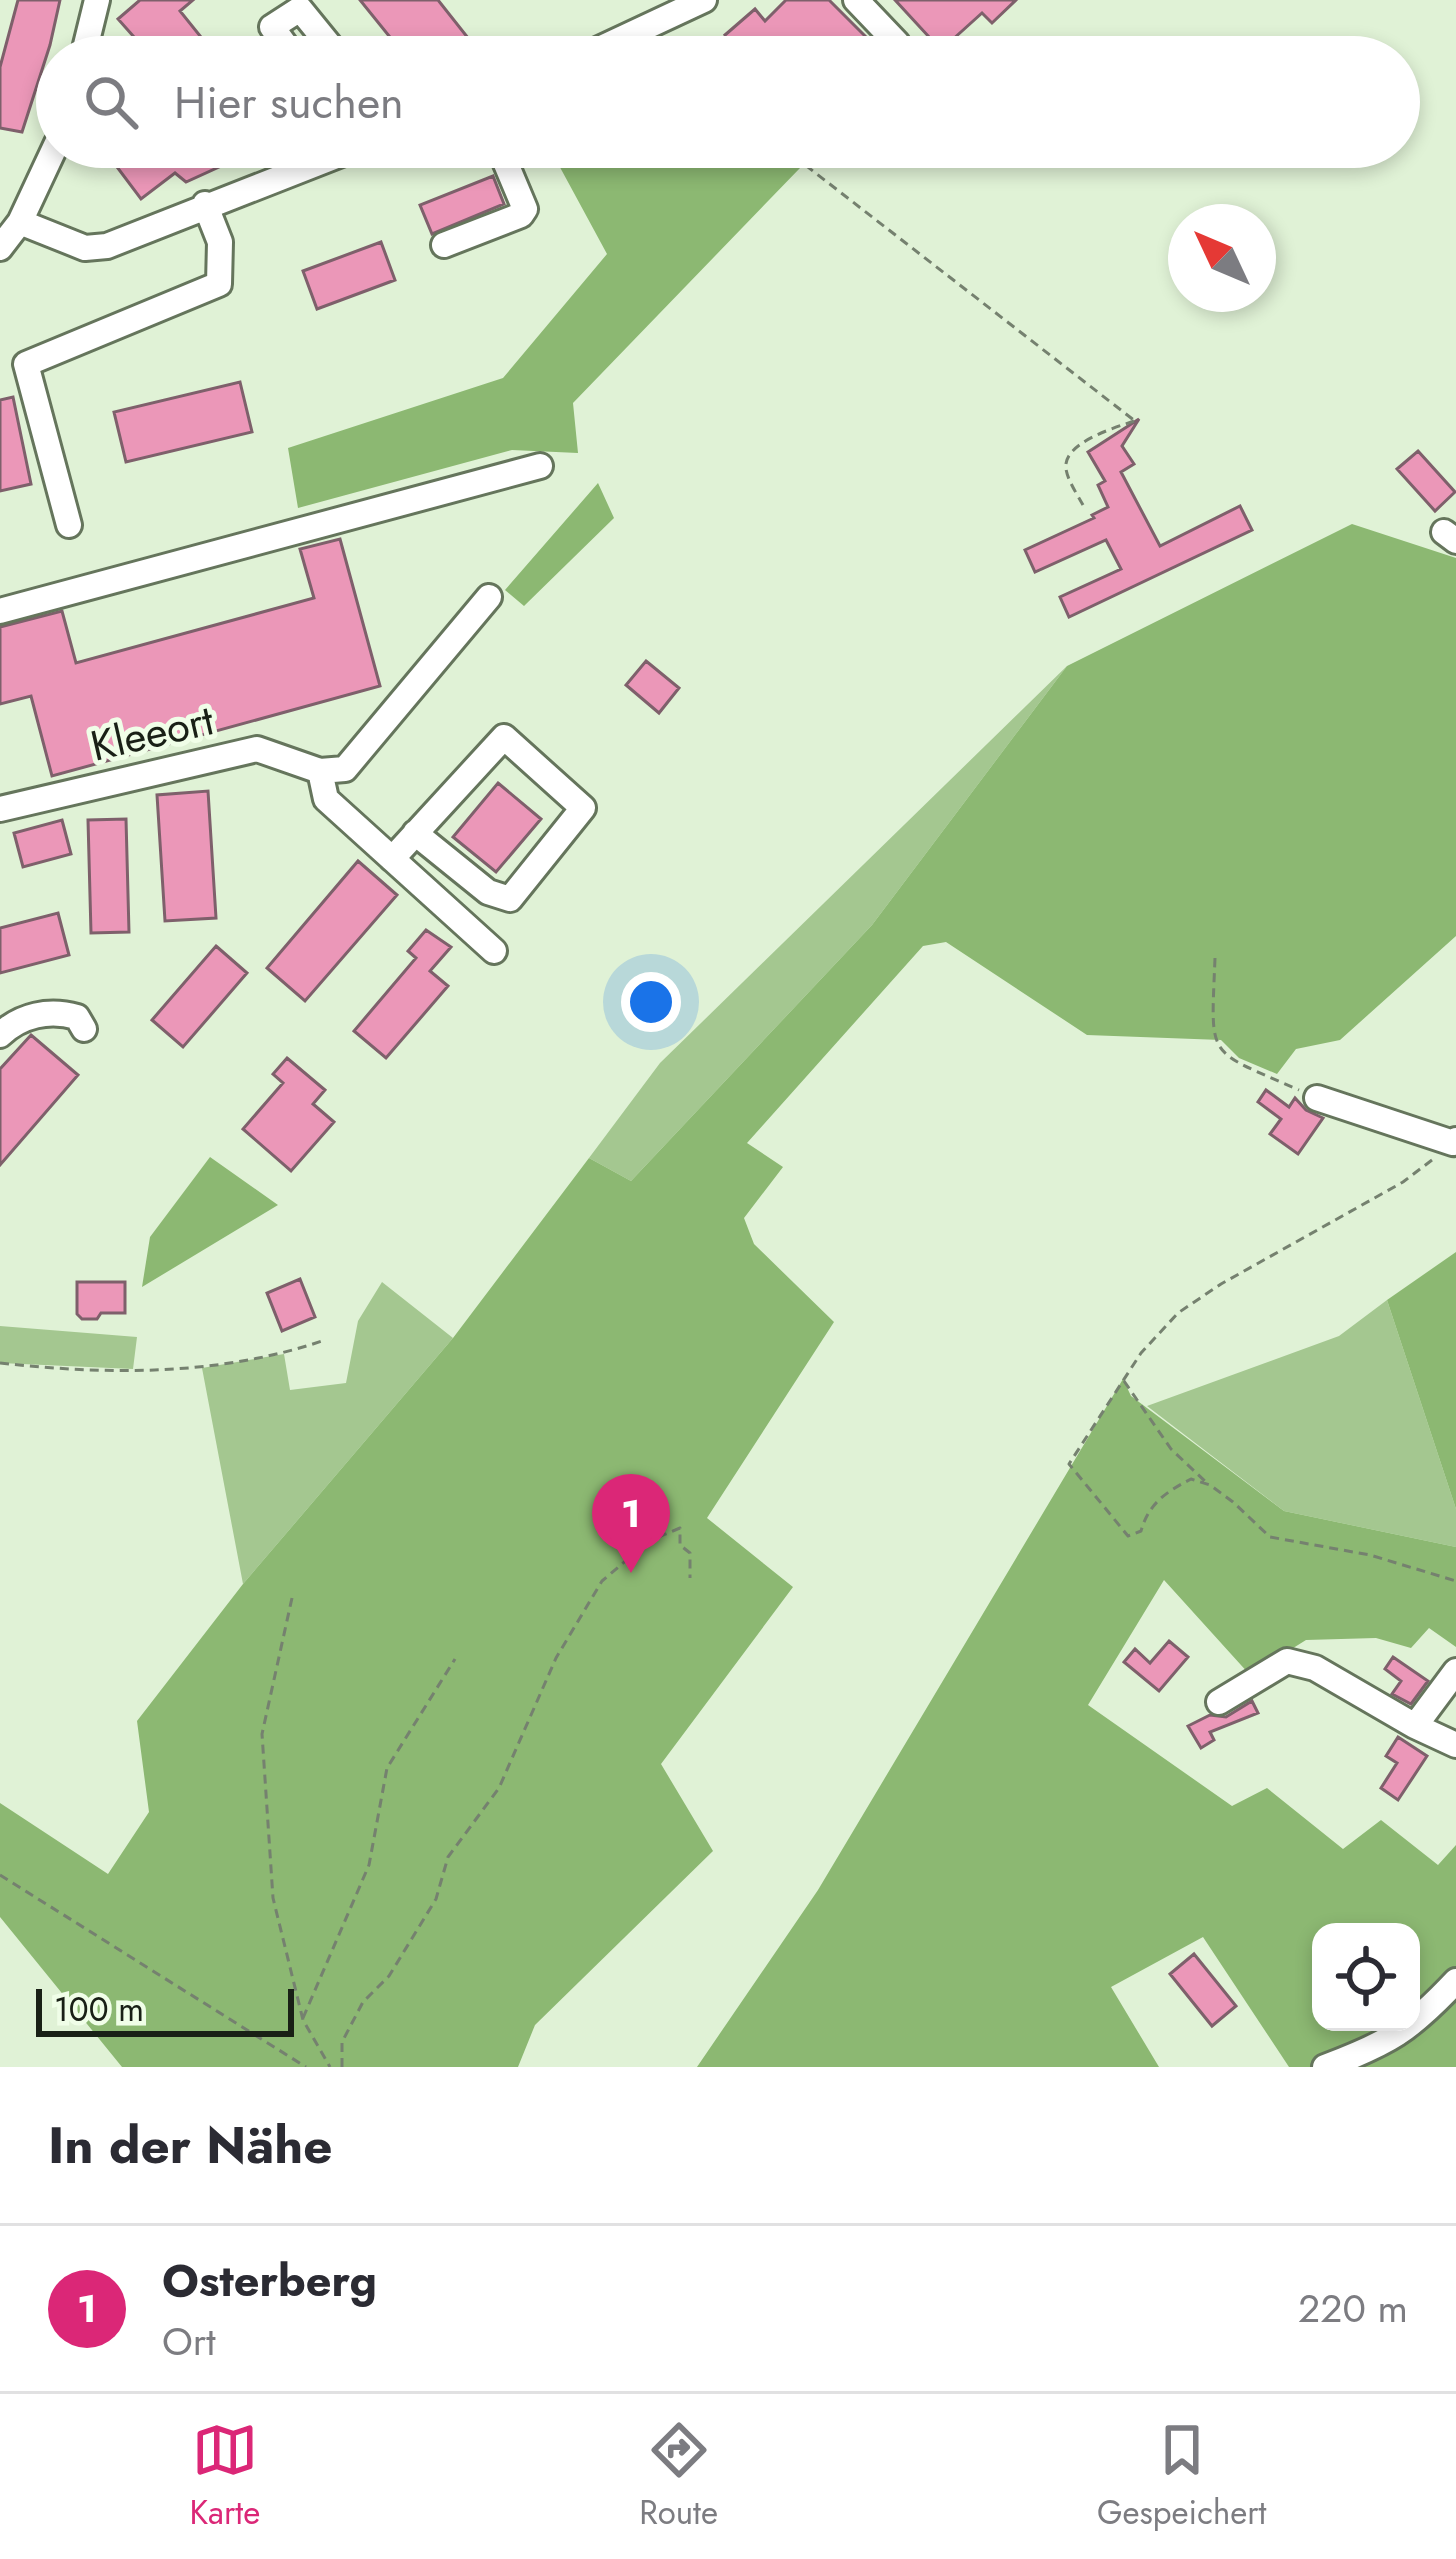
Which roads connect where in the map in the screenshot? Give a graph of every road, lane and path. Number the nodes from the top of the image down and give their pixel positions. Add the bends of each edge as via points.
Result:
1 (97, 0) edge
2 (704, 0) edge
3 (856, 0) edge
4 (88, 36) edge
5 (278, 36) edge
6 (322, 36) edge
7 (627, 36) edge
8 (890, 36) edge
9 (45, 168) edge
10 (302, 168) edge
11 (508, 168) edge
12 (809, 168) edge
13 (205, 205) junction
14 (20, 222) junction
15 (444, 245) dead end
16 (0, 248) edge
17 (540, 466) dead end
18 (1083, 505) dead end
19 (69, 525) dead end
20 (489, 597) dead end
21 (0, 610) edge
22 (320, 771) junction
23 (0, 809) edge
24 (415, 833) junction
25 (392, 859) junction
26 (494, 951) dead end
27 (1215, 958) dead end
28 (84, 1029) dead end
29 (0, 1035) edge
30 (1317, 1098) joint
31 (1455, 1141) edge
32 (322, 1341) dead end
33 (0, 1363) edge
34 (1123, 1379) junction
35 (1210, 1485) junction
36 (690, 1578) dead end
37 (1456, 1580) edge
38 (292, 1598) dead end
39 (455, 1659) dead end
40 (1456, 1671) edge
41 (1220, 1702) dead end
42 (1415, 1726) junction
43 (1456, 1745) edge
44 (0, 1875) edge
45 (1456, 1982) edge
46 (303, 2020) junction
47 (306, 2067) edge
48 (330, 2067) edge
49 (342, 2067) edge
50 (1325, 2067) edge

1 - 4 street
2 - 7 street
3 - 8 street
5 - 6 street via 272,27 300,9
9 - 14 street
10 - 13 street
11 - 15 street via 521,215
12 - 18 path via 1136,421 1067,457
13 - 14 street via 107,246 85,248
13 - 19 street via 220,242 219,284 26,364
14 - 16 street
17 - 21 street
20 - 22 street via 345,769
22 - 23 street, Kleeort via 257,749
22 - 25 street via 326,799
24 - 24 street via 504,737 583,808 510,898 488,892
24 - 25 street
25 - 26 street
27 - 30 path via 1220,1051
28 - 29 street via 77,1017 55,1011
30 - 31 street
31 - 34 path via 1403,1182 1178,1313
32 - 33 path via 222,1367
34 - 35 path via 1171,1449
34 - 35 path via 1069,1464 1110,1517 1128,1536 1141,1531 1164,1492 1191,1479
35 - 37 path via 1270,1538
36 - 49 path via 680,1528 649,1541 602,1581 556,1658 499,1788 448,1857 436,1899 389,1976 363,2002 342,2042
38 - 46 path via 262,1734 273,1898
39 - 46 path via 387,1768 369,1865
40 - 42 street
41 - 42 street via 1287,1661 1315,1668
42 - 43 street
44 - 47 path
45 - 50 street via 1417,2023
46 - 48 path

